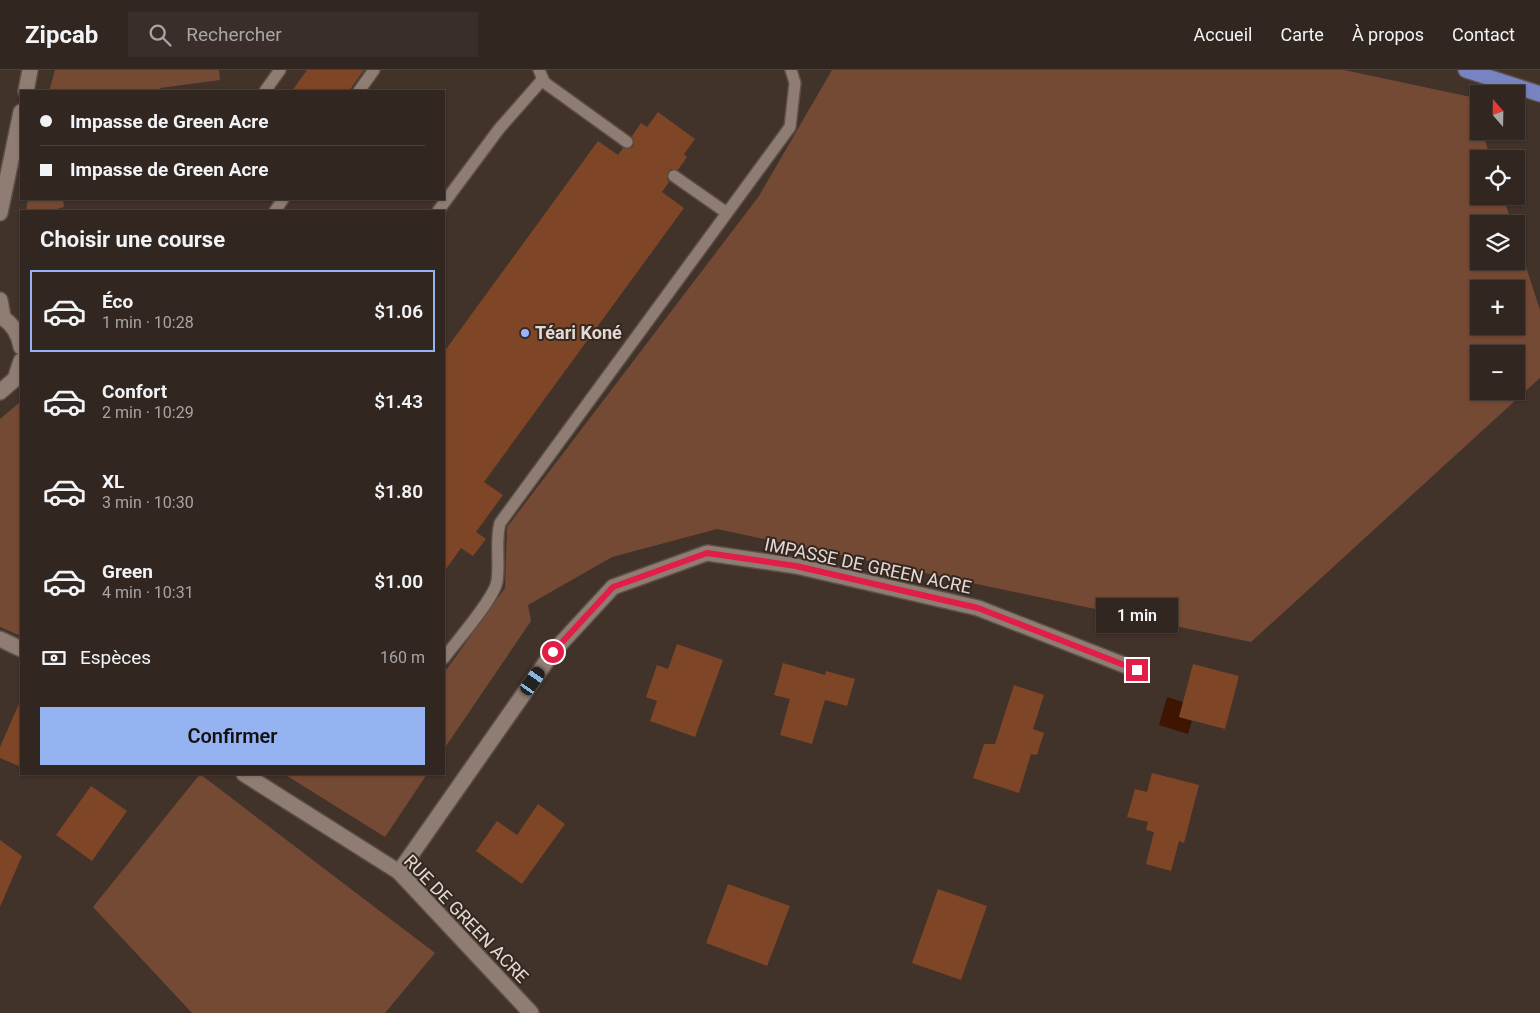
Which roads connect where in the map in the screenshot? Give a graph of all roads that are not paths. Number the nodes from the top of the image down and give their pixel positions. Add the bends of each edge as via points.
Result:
1 (30, 70) edge
2 (280, 70) edge
3 (374, 70) edge
4 (791, 70) edge
5 (1466, 70) edge
6 (540, 75) edge
7 (26, 90) edge
8 (266, 90) edge
9 (360, 90) edge
10 (1540, 94) edge
11 (20, 117) edge
12 (627, 142) dead end
13 (674, 176) dead end
14 (439, 210) edge
15 (0, 213) edge
16 (727, 213) junction
17 (0, 300) edge
18 (1, 317) edge
19 (20, 342) edge
20 (20, 365) edge
21 (9, 388) edge
22 (0, 639) edge
23 (20, 649) edge
24 (445, 657) edge
25 (1137, 670) dead end
26 (246, 775) edge
27 (399, 872) junction
28 (531, 1013) edge

1 - 7 street
2 - 8 lane
3 - 9 lane
4 - 16 lane via 795,83 790,127
5 - 10 main road
6 - 12 lane
6 - 14 lane
11 - 15 street
13 - 16 lane
16 - 24 lane via 500,523 497,583 491,596
17 - 18 street
18 - 19 street via 17,333
20 - 21 street
22 - 23 street
25 - 27 street, IMPASSE DE GREEN ACRE via 978,608 796,566 707,553 613,587 553,652
26 - 27 street, RUE DE GREEN ACRE
27 - 28 street, RUE DE GREEN ACRE

